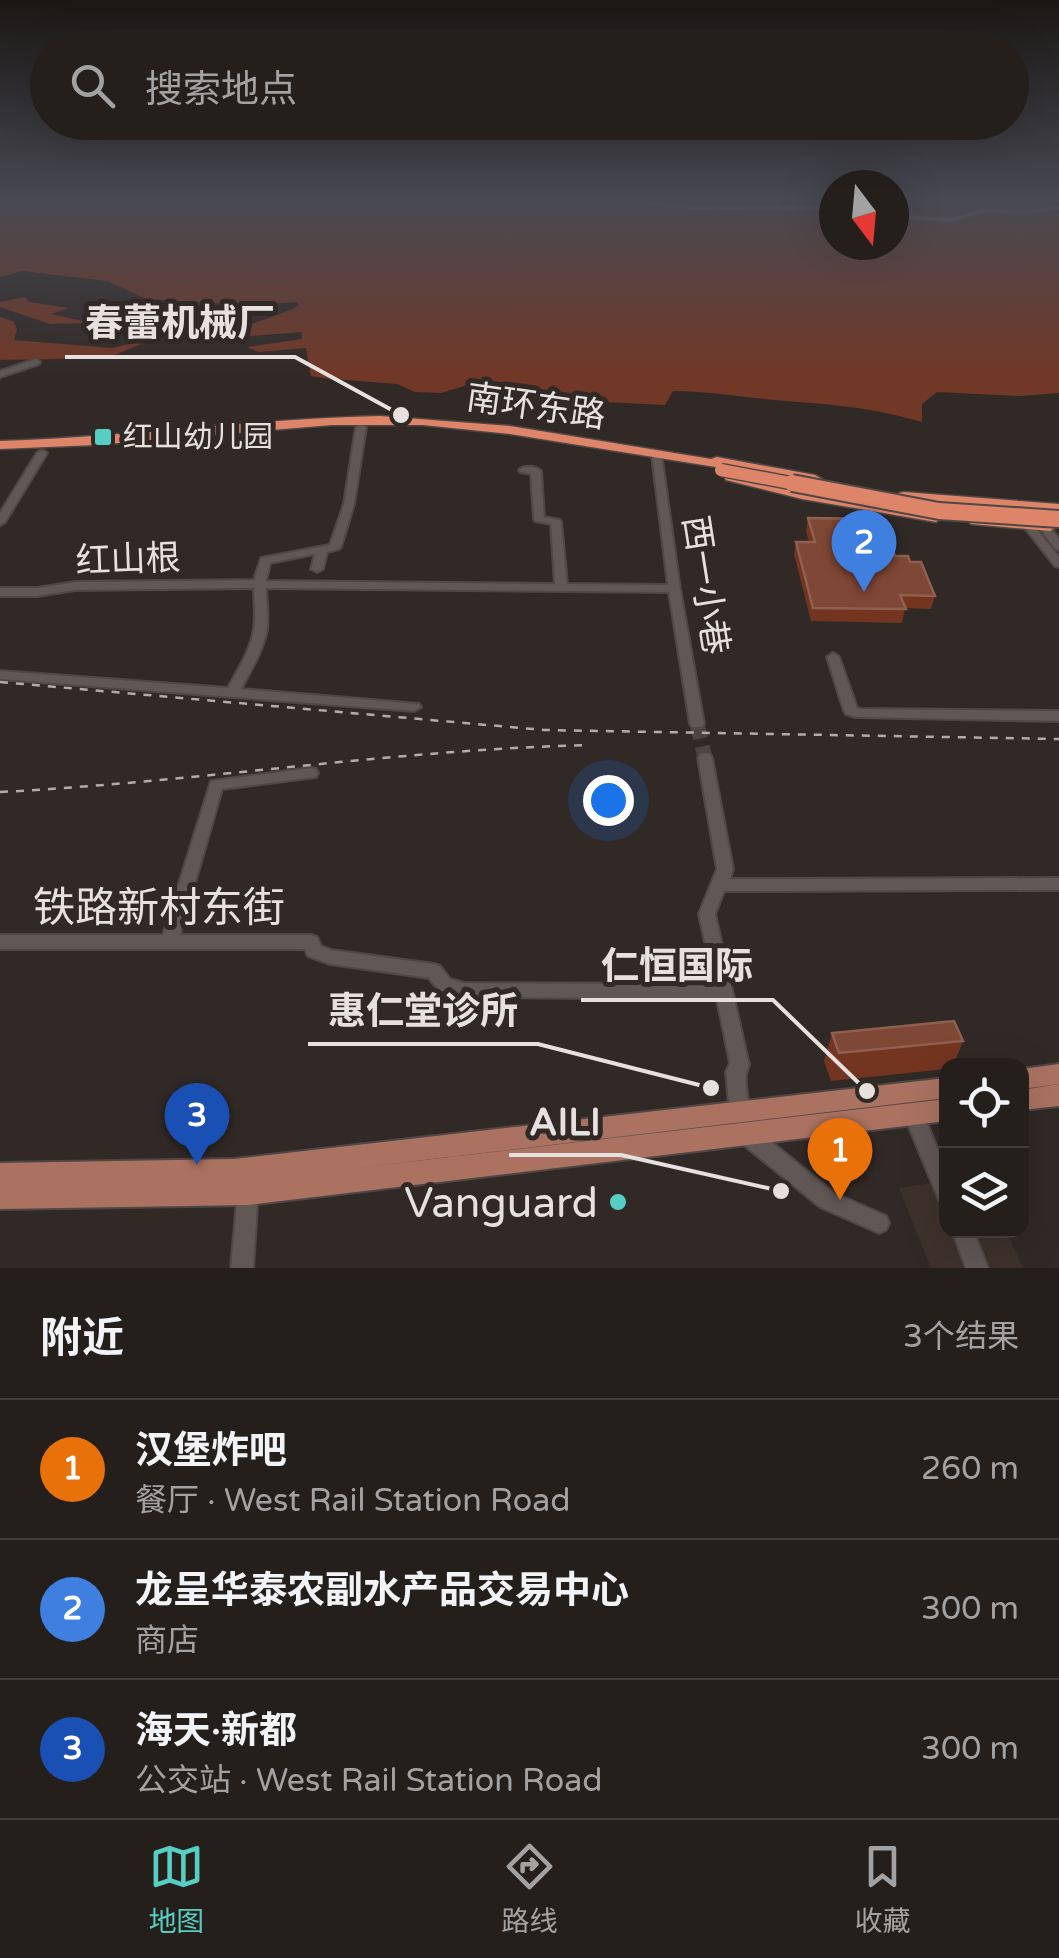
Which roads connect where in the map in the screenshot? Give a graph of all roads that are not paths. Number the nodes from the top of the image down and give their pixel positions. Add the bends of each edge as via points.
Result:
1 (36, 362) dead end
2 (0, 374) edge
3 (361, 426) junction
4 (0, 445) edge
5 (44, 449) junction
6 (0, 453) edge
7 (658, 458) junction
8 (694, 464) junction
9 (524, 470) dead end
10 (1044, 517) edge
11 (0, 522) edge
12 (1059, 547) edge
13 (322, 549) junction
14 (1059, 564) edge
15 (317, 569) dead end
16 (257, 584) junction
17 (561, 588) junction
18 (674, 590) junction
19 (0, 592) edge
20 (833, 658) dead end
21 (0, 675) edge
22 (232, 694) junction
23 (414, 707) dead end
24 (1059, 716) edge
25 (698, 724) tunnel mouth
26 (705, 758) tunnel mouth
27 (310, 773) dead end
28 (1059, 884) edge
29 (724, 885) junction
30 (170, 940) junction
31 (0, 942) edge
32 (722, 992) junction
33 (1059, 1074) edge
34 (1029, 1077) edge
35 (939, 1091) edge
36 (1059, 1094) edge
37 (1029, 1099) edge
38 (910, 1104) junction
39 (939, 1109) edge
40 (743, 1124) junction
41 (0, 1174) edge
42 (939, 1176) edge
43 (248, 1182) junction
44 (0, 1197) edge
45 (879, 1223) dead end
46 (965, 1238) edge
47 (242, 1268) edge
48 (977, 1268) edge

1 - 2 street
3 - 5 highway, 南环东路
3 - 7 highway, 南环东路
3 - 13 street via 350,504 336,547
4 - 5 highway, 南环东路
5 - 6 highway, 南环东路
5 - 7 highway, 南环东路 via 383,420
5 - 11 street
7 - 8 highway, 南环东路
7 - 18 street, 西一小巷
8 - 10 highway, 南环东路, bridge via 939,511
8 - 10 highway via 868,507
9 - 17 street via 536,471 539,519 556,522
10 - 12 street
10 - 14 street
13 - 15 street
13 - 16 street via 266,560
16 - 17 street, 红山根
16 - 19 street, 红山根
16 - 22 street via 261,624
17 - 18 street, 红山根
18 - 25 street, 西一小巷
20 - 24 street via 850,711 860,714
21 - 22 street
22 - 23 street
26 - 29 street
27 - 30 street via 216,786
28 - 29 street
29 - 32 street via 708,903
30 - 31 street, 铁路新村东街
30 - 32 street, 铁路新村东街 via 311,942 314,951 330,957 434,971 444,985 464,990
32 - 40 street via 740,1065 735,1072
33 - 34 main road
35 - 38 main road
36 - 37 main road
38 - 39 main road
38 - 40 main road
38 - 42 street
40 - 43 main road
40 - 45 street via 827,1200
41 - 43 main road
43 - 44 main road
43 - 47 street
46 - 48 street

